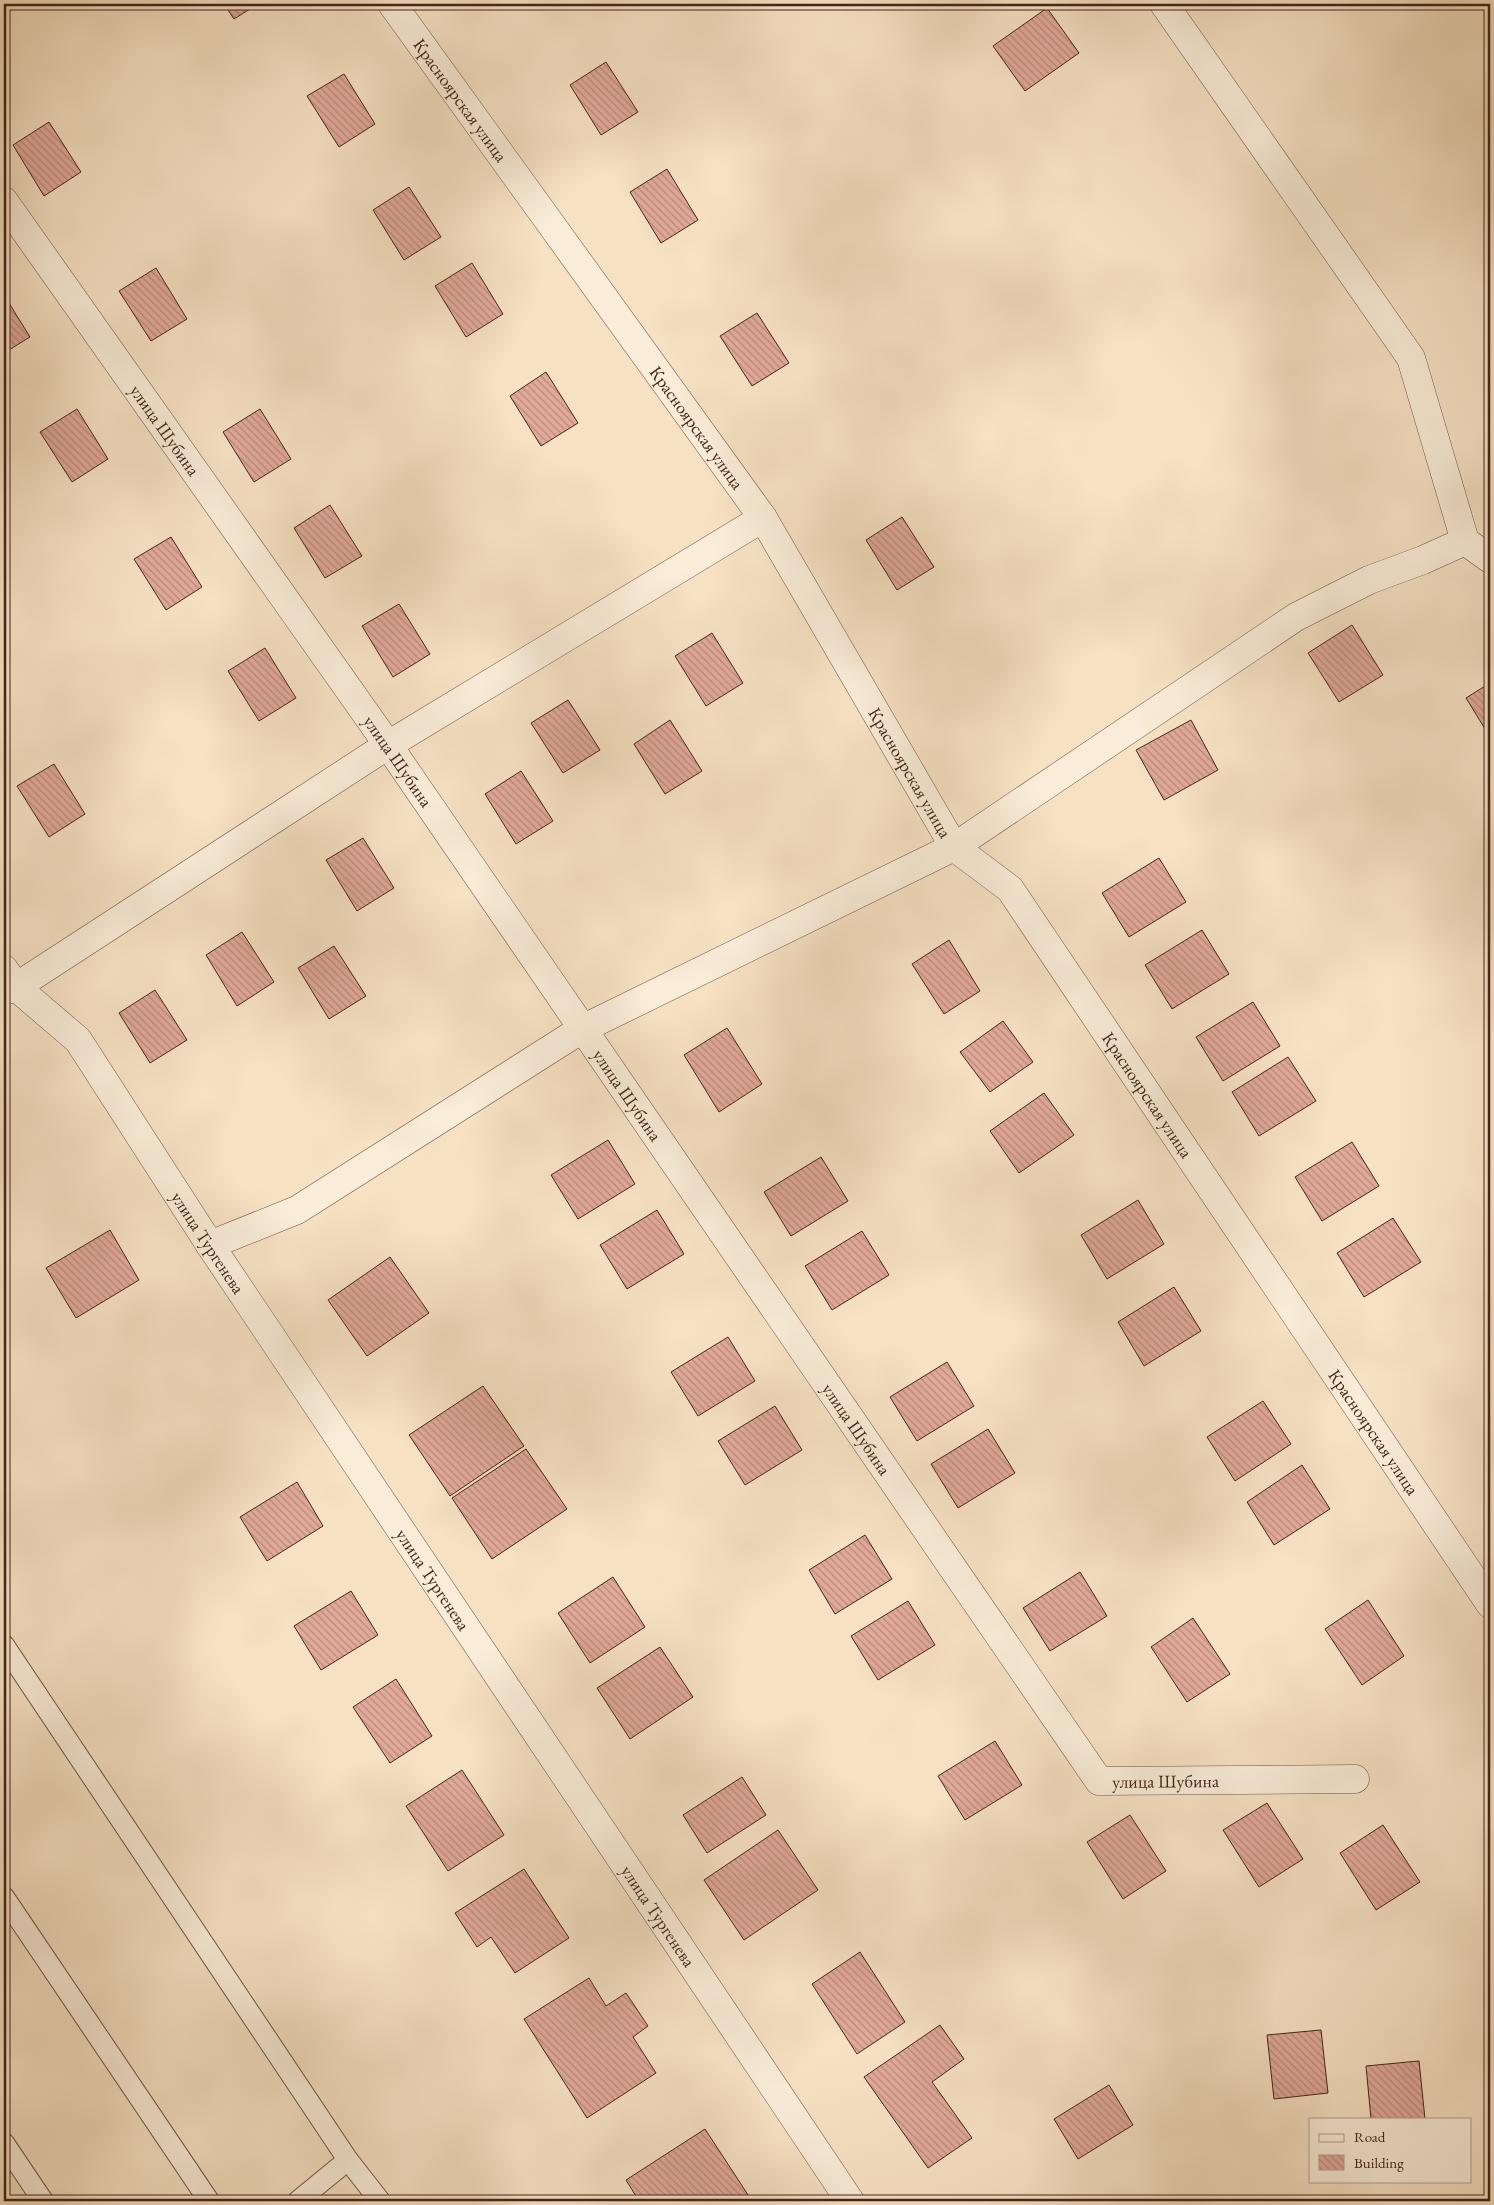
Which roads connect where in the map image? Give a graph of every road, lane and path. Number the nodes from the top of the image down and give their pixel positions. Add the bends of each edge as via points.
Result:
1 (392, 4) edge
2 (1164, 4) edge
3 (4, 201) edge
4 (763, 518) junction
5 (1465, 541) junction
6 (1490, 559) edge
7 (388, 745) junction
8 (954, 846) junction
9 (8, 982) edge
10 (582, 1029) junction
11 (210, 1245) junction
12 (1490, 1604) edge
13 (4, 1645) edge
14 (1355, 1779) dead end
15 (4, 1897) edge
16 (4, 2143) edge
17 (348, 2160) junction
18 (43, 2201) edge
19 (209, 2201) edge
20 (298, 2201) edge
21 (380, 2201) edge
22 (850, 2201) edge

1 - 4 street, Красноярская улица
2 - 5 street via 1410,358
3 - 7 street, улица Шубина
4 - 7 street
4 - 8 street, Красноярская улица
5 - 6 street
5 - 8 street via 1369,580 1296,618
7 - 9 street
7 - 10 street, улица Шубина
8 - 10 street
8 - 12 street, Красноярская улица via 1010,889
9 - 11 street, улица Тургенева via 78,1040
10 - 11 street via 296,1210
10 - 14 street, улица Шубина via 1098,1781
11 - 22 street, улица Тургенева
13 - 17 lane
15 - 19 lane
16 - 18 lane
17 - 20 lane
17 - 21 lane

